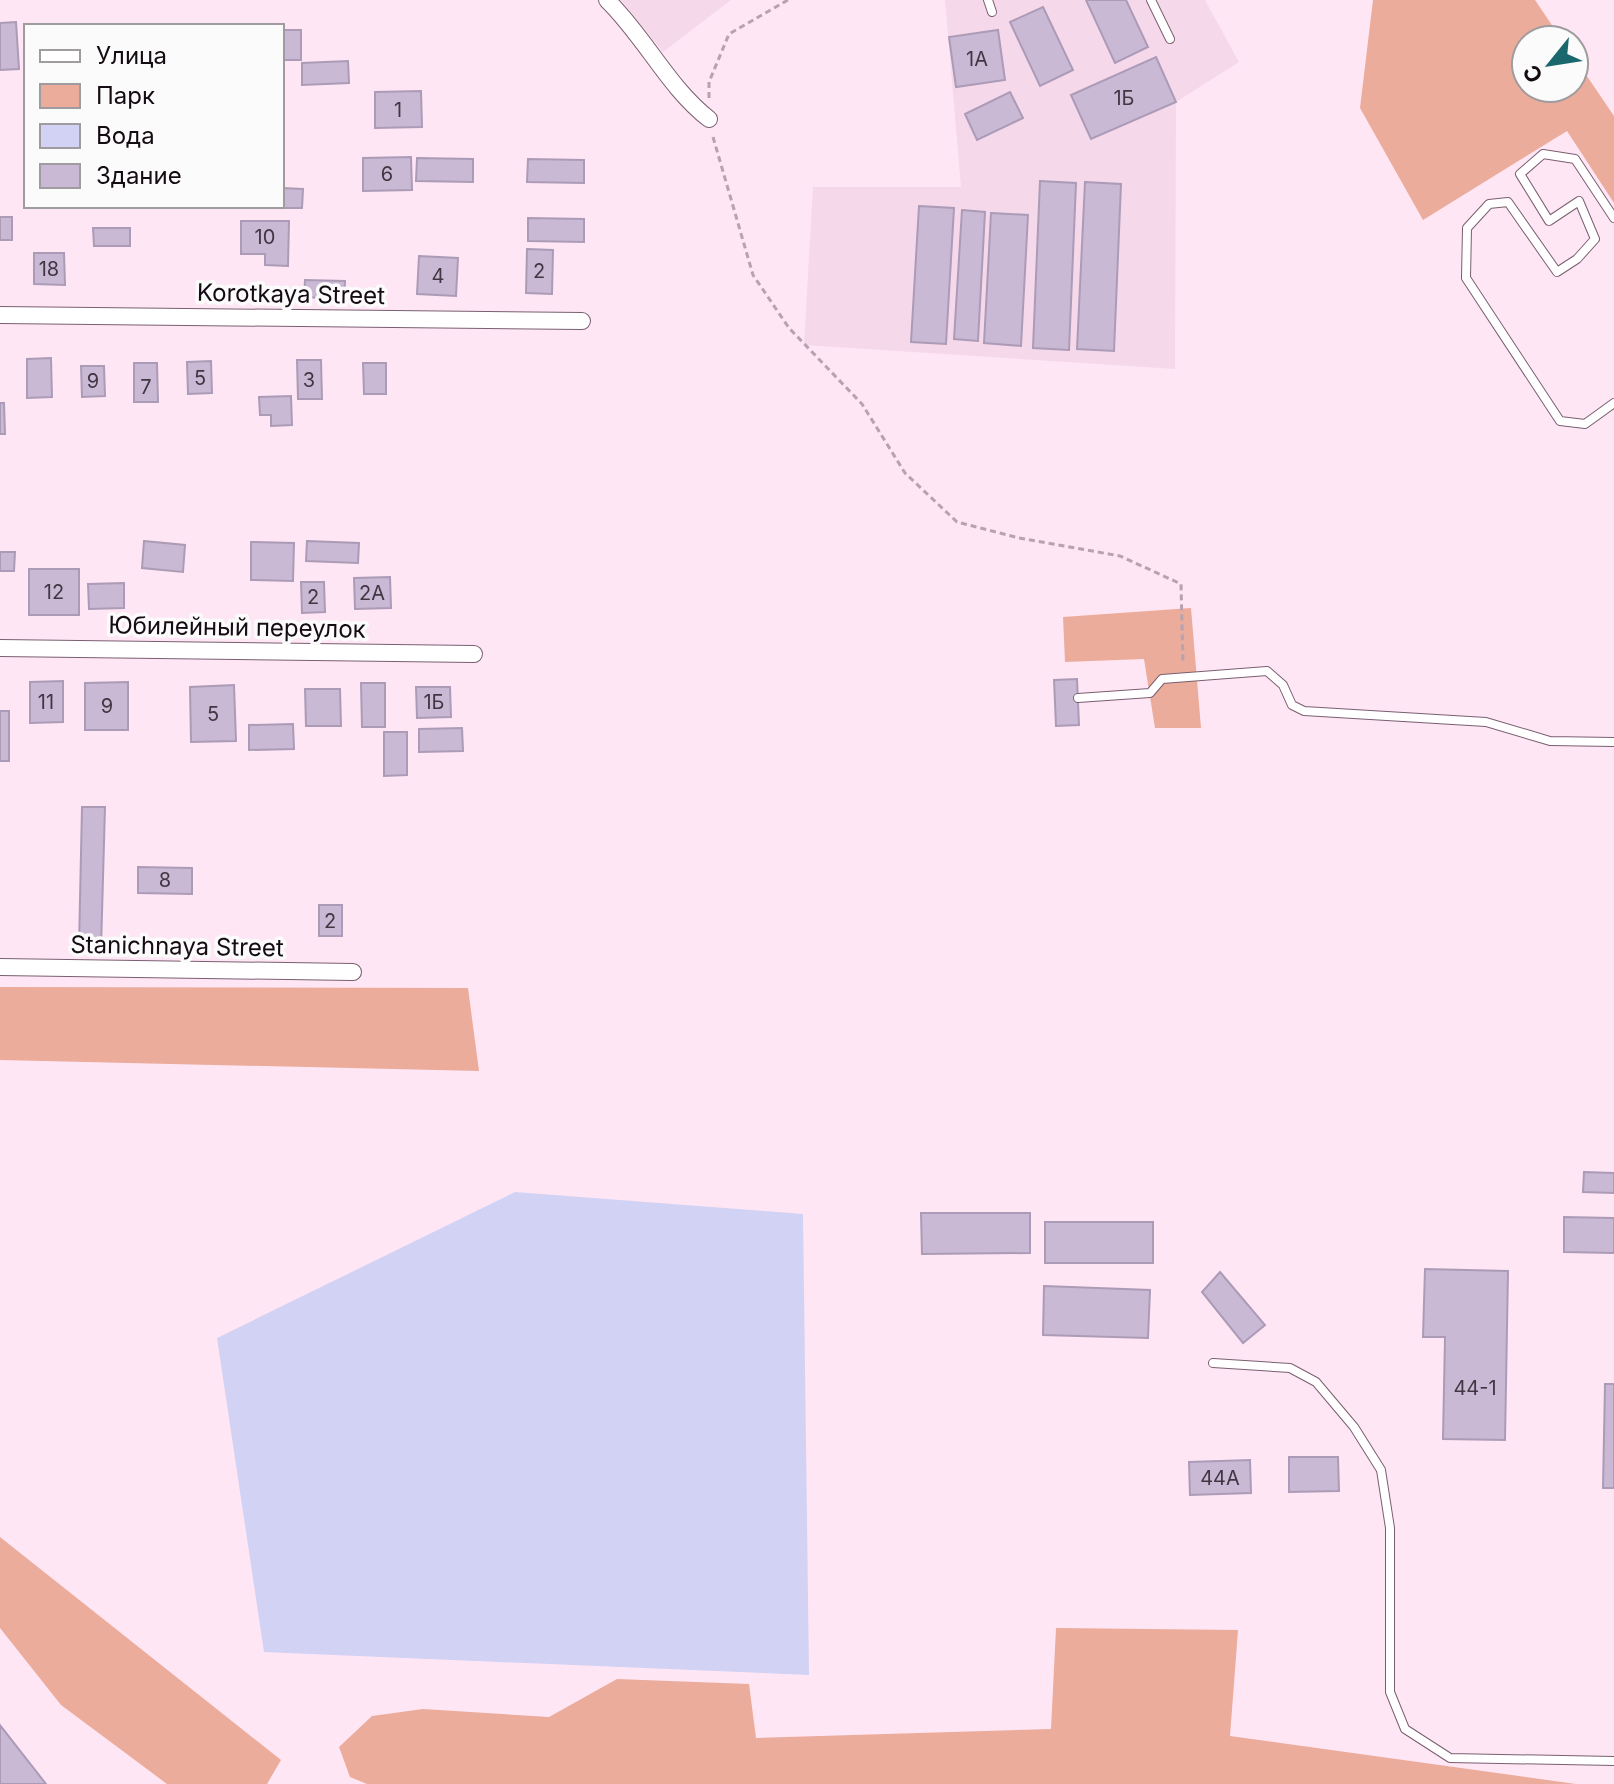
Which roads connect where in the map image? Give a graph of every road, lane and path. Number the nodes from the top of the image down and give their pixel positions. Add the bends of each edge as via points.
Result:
1 (607, 0) edge
2 (788, 0) edge
3 (988, 0) edge
4 (1151, 0) edge
5 (992, 12) dead end
6 (1170, 39) dead end
7 (709, 119) junction
8 (1614, 218) edge
9 (0, 315) edge
10 (582, 321) dead end
11 (1614, 403) edge
12 (0, 648) edge
13 (474, 654) dead end
14 (1184, 678) junction
15 (1078, 698) dead end
16 (1614, 742) edge
17 (0, 967) edge
18 (353, 972) dead end
19 (1213, 1363) dead end
20 (1614, 1761) edge

1 - 7 street via 689,103
2 - 7 path via 729,34 709,82
3 - 5 lane
4 - 6 lane
7 - 14 path via 753,275 789,328 862,404 905,473 957,522 1120,556 1181,584
8 - 11 lane via 1575,159 1543,154 1520,174 1549,221 1579,201 1595,239 1557,272 1508,202 1489,204 1467,228 1466,278 1560,421 1585,424
9 - 10 street, Korotkaya Street
12 - 13 street, Юбилейный переулок
14 - 15 lane via 1162,679 1150,693
14 - 16 lane via 1267,671 1283,685 1292,705 1304,711 1486,722 1550,741
17 - 18 street, Stanichnaya Street
19 - 20 lane via 1290,1368 1316,1382 1381,1470 1390,1528 1390,1692 1405,1729 1450,1758

